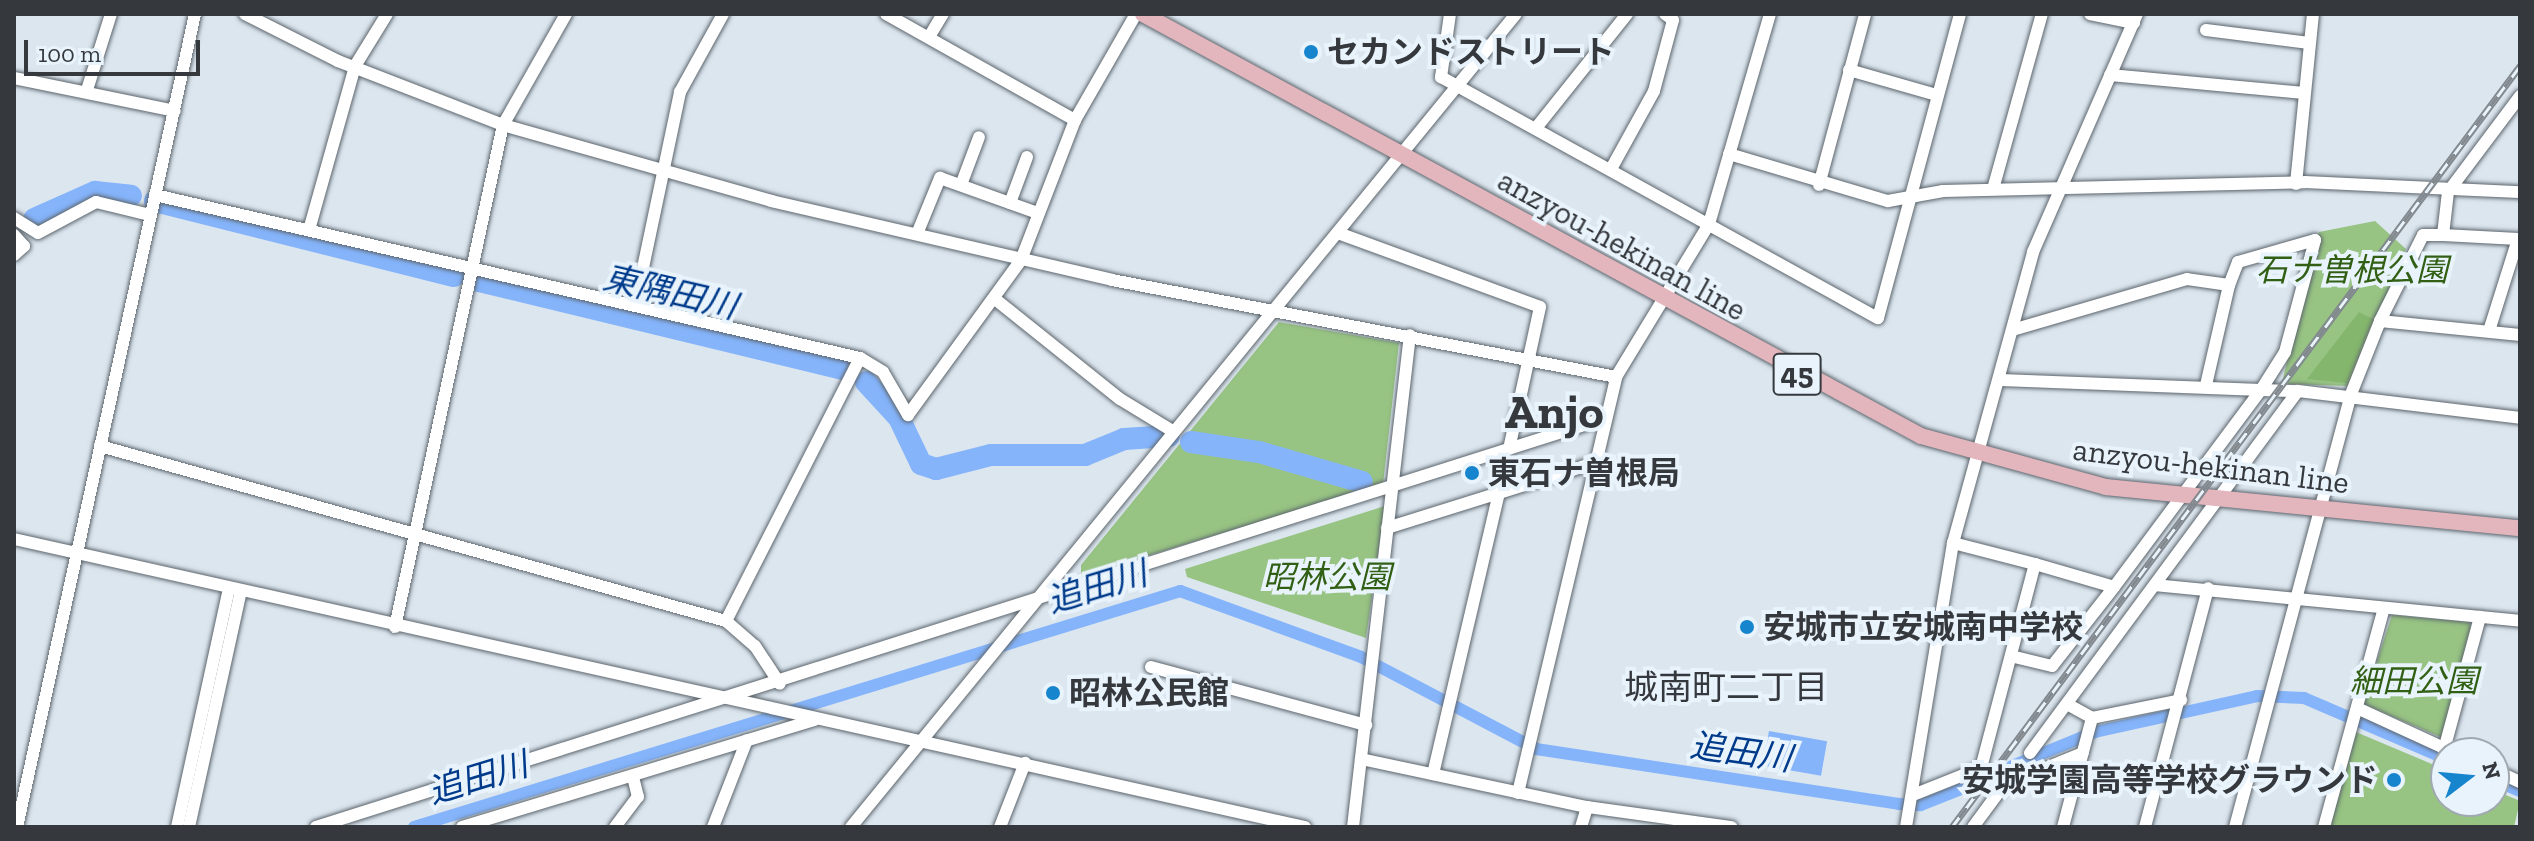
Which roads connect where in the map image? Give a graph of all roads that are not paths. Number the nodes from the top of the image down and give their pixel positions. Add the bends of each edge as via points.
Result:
1 (111, 14) edge
2 (195, 14) edge
3 (245, 14) edge
4 (387, 14) edge
5 (566, 14) edge
6 (723, 14) edge
7 (886, 14) edge
8 (943, 14) edge
9 (1136, 14) edge
10 (1143, 14) edge
11 (1450, 14) edge
12 (1516, 14) edge
13 (1627, 14) edge
14 (1665, 14) edge
15 (1770, 14) edge
16 (1865, 14) edge
17 (1960, 14) edge
18 (2042, 14) edge
19 (2090, 14) edge
20 (2313, 14) edge
21 (2135, 18) edge
22 (2206, 30) dead end
23 (929, 37) junction
24 (2309, 43) junction
25 (355, 66) junction
26 (1849, 70) junction
27 (2110, 75) junction
28 (14, 78) edge
29 (1457, 87) junction
30 (87, 90) junction
31 (2304, 93) junction
32 (1937, 95) junction
33 (2520, 96) edge
34 (175, 111) junction
35 (1075, 120) junction
36 (503, 125) junction
37 (1536, 128) junction
38 (979, 137) dead end
39 (1729, 154) junction
40 (1027, 157) dead end
41 (1400, 157) junction
42 (1611, 169) junction
43 (658, 170) junction
44 (2296, 184) junction
45 (961, 185) junction
46 (1819, 185) junction
47 (2452, 187) junction
48 (2066, 188) junction
49 (1993, 189) junction
50 (2520, 192) edge
51 (155, 195) junction
52 (1910, 196) junction
53 (1010, 203) junction
54 (1038, 213) junction
55 (150, 215) junction
56 (14, 218) edge
57 (1709, 224) junction
58 (309, 230) junction
59 (1338, 233) junction
60 (917, 234) junction
61 (14, 235) edge
62 (2443, 235) junction
63 (14, 255) edge
64 (1021, 260) junction
65 (472, 268) junction
66 (2229, 285) junction
67 (995, 299) junction
68 (1662, 300) junction
69 (636, 301) junction
70 (1275, 310) junction
71 (2380, 321) junction
72 (2013, 330) junction
73 (2489, 331) junction
74 (1410, 335) junction
75 (2520, 335) edge
76 (860, 358) junction
77 (1528, 358) junction
78 (1616, 377) junction
79 (2001, 380) junction
80 (2206, 385) junction
81 (2261, 390) junction
82 (2298, 391) junction
83 (2351, 394) junction
84 (1606, 418) junction
85 (2520, 418) edge
86 (1174, 432) junction
87 (100, 446) junction
88 (1509, 449) junction
89 (1978, 457) junction
90 (1594, 463) junction
91 (1392, 487) junction
92 (1499, 493) junction
93 (2184, 494) junction
94 (2215, 498) junction
95 (2320, 509) junction
96 (1387, 528) junction
97 (2520, 528) edge
98 (413, 534) junction
99 (14, 539) edge
100 (1953, 543) junction
101 (76, 553) junction
102 (2035, 564) junction
103 (2155, 585) junction
104 (2114, 587) junction
105 (2208, 588) junction
106 (235, 590) junction
107 (1038, 597) junction
108 (2296, 599) junction
109 (2384, 608) junction
110 (2480, 617) junction
111 (726, 621) junction
112 (2520, 621) edge
113 (395, 627) junction
114 (2011, 656) junction
115 (1151, 667) dead end
116 (780, 684) junction
117 (735, 699) junction
118 (2067, 704) junction
119 (2179, 708) junction
120 (2355, 715) junction
121 (818, 719) junction
122 (1366, 725) junction
123 (2088, 735) junction
124 (2453, 737) edge
125 (747, 740) junction
126 (924, 741) junction
127 (2430, 743) edge
128 (2030, 753) dead end
129 (1361, 759) junction
130 (1025, 763) junction
131 (1433, 774) junction
132 (633, 777) junction
133 (1518, 793) junction
134 (1911, 802) junction
135 (1587, 807) junction
136 (17, 827) edge
137 (177, 827) edge
138 (189, 827) edge
139 (316, 827) edge
140 (462, 827) edge
141 (615, 827) edge
142 (713, 827) edge
143 (851, 827) edge
144 (1000, 827) edge
145 (1305, 827) edge
146 (1353, 827) edge
147 (1581, 827) edge
148 (1732, 827) edge
149 (1906, 827) edge
150 (1973, 827) edge
151 (2063, 827) edge
152 (2145, 827) edge
153 (2235, 827) edge
154 (2324, 827) edge

1 - 30 street
2 - 34 street
3 - 25 street
4 - 25 street
5 - 36 street
6 - 43 street via 680,92
7 - 23 street
8 - 23 street
9 - 35 street
10 - 41 main road, anzyou-hekinan line / 45
11 - 29 street via 1441,77
12 - 29 street
13 - 37 street
14 - 42 street via 1673,20 1654,91
15 - 39 street
16 - 26 street
17 - 32 street
18 - 49 street
19 - 21 street
20 - 24 street
21 - 27 street
22 - 24 street
23 - 35 street
24 - 31 street
25 - 36 street
25 - 58 street
26 - 32 street
26 - 46 street
27 - 31 street
27 - 48 street
28 - 30 street
29 - 37 street
29 - 41 street
30 - 34 street
31 - 44 street
32 - 52 street
33 - 47 street
34 - 51 street
35 - 54 street
36 - 43 street
36 - 65 street
37 - 42 street
38 - 45 street
39 - 46 street
39 - 57 street
40 - 53 street
41 - 59 street
41 - 68 main road, anzyou-hekinan line / 45
42 - 57 street
43 - 60 street
43 - 69 street
44 - 47 street
44 - 48 street
45 - 53 street
45 - 60 street via 940,178
46 - 52 street via 1875,200
47 - 50 street
47 - 62 street
48 - 49 street
48 - 72 street via 2033,252
49 - 52 street
51 - 55 street
51 - 58 street
52 - 57 street via 1878,318
53 - 54 street
54 - 64 street
55 - 56 street via 96,202 38,233
55 - 87 street
57 - 68 street
58 - 65 street
59 - 70 street
59 - 77 street via 1540,307
60 - 64 street
61 - 63 street via 24,246
62 - 71 street via 2423,235
62 - 73 street via 2518,239
64 - 67 street
64 - 70 street
65 - 69 street
65 - 98 street
66 - 72 street via 2187,279
66 - 80 street
66 - 81 street via 2238,262 2315,240 2285,352
67 - 76 street via 913,414 903,413 883,372
67 - 86 street via 1120,399
68 - 78 street
68 - 89 main road, anzyou-hekinan line / 45 via 1859,409
69 - 76 street
70 - 74 street
70 - 86 street
71 - 73 street
71 - 83 street
72 - 79 street
73 - 75 street
74 - 77 street
74 - 91 street
76 - 111 street
77 - 78 street
77 - 88 street
78 - 84 street
79 - 80 street
79 - 89 street
80 - 81 street
81 - 82 street
81 - 93 street
82 - 83 street
82 - 94 street
83 - 85 street
83 - 95 street
84 - 88 street
84 - 90 street
86 - 107 street
87 - 98 street
87 - 101 street
88 - 91 street
89 - 93 main road, anzyou-hekinan line / 45 via 2106,487
89 - 100 street
90 - 92 street
90 - 133 street
91 - 96 street
91 - 107 street
92 - 96 street
92 - 131 street
93 - 94 main road, anzyou-hekinan line / 45
93 - 104 street
94 - 95 main road, anzyou-hekinan line / 45
94 - 103 street
95 - 97 main road, anzyou-hekinan line / 45
95 - 108 street
96 - 122 street
98 - 111 street
98 - 113 street
99 - 101 street
100 - 102 street
100 - 134 street
101 - 106 street
101 - 136 street
102 - 104 street
102 - 114 street
103 - 105 street
103 - 118 street
104 - 114 street via 2052,666
105 - 108 street
105 - 119 street
106 - 113 street
106 - 137 street
106 - 138 street
107 - 116 street
107 - 126 street
108 - 109 street
108 - 153 street
109 - 110 street
109 - 120 street
110 - 112 street
110 - 124 street
111 - 116 street via 755,646
113 - 117 street
114 - 134 street via 1981,768
115 - 122 street
116 - 117 street
117 - 121 street
117 - 139 street
118 - 123 street
118 - 128 street
119 - 123 street
119 - 152 street
120 - 127 street
120 - 154 street
121 - 125 street
121 - 126 street
122 - 129 street
123 - 150 street via 2004,785
123 - 151 street
125 - 132 street
125 - 142 street
126 - 130 street
126 - 143 street
129 - 131 street
129 - 146 street
130 - 144 street
130 - 145 street
131 - 133 street
132 - 140 street
132 - 141 street via 638,797
133 - 135 street
134 - 149 street
135 - 147 street
135 - 148 street

